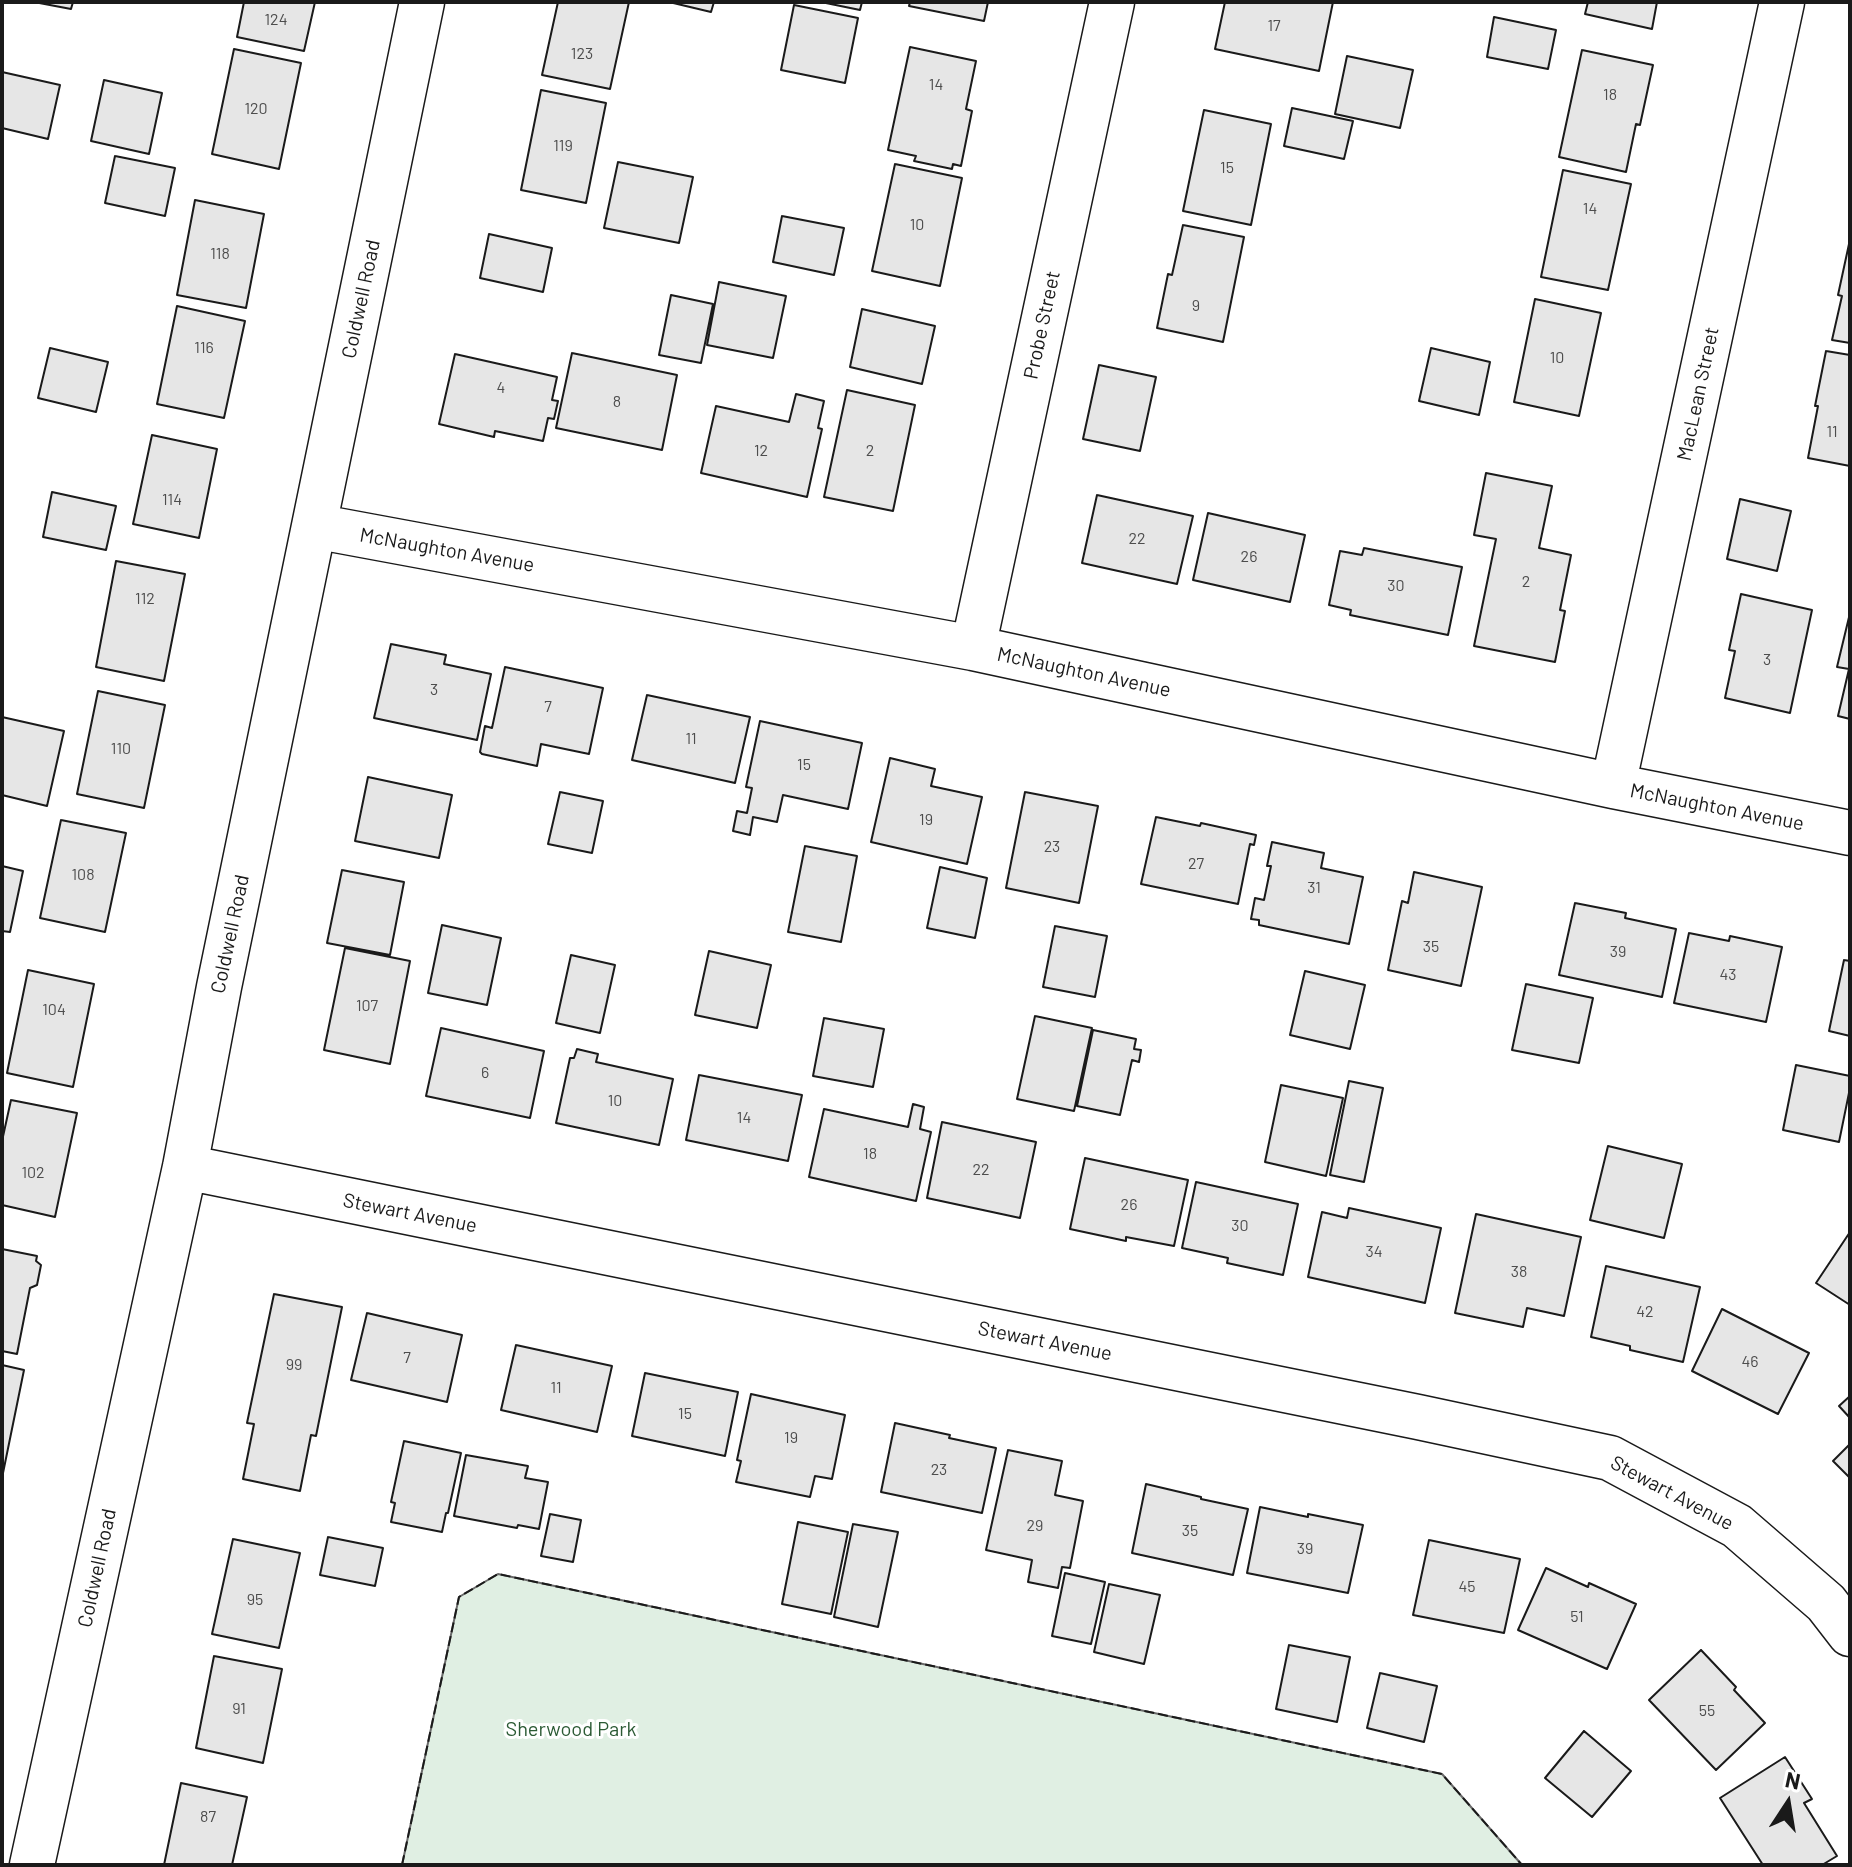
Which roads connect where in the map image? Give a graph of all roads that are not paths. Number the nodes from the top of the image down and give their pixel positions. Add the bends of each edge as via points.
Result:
1 (422, 2) edge
2 (1112, 2) edge
3 (1782, 2) edge
4 (314, 526) junction
5 (973, 648) junction
6 (1613, 786) junction
7 (1850, 833) edge
8 (185, 1167) junction
9 (1850, 1634) edge
10 (32, 1865) edge

1 - 4 street, Coldwell Road
2 - 5 street, Probe Street
3 - 6 street, MacLean Street
4 - 5 street, McNaughton Avenue
4 - 8 street, Coldwell Road
5 - 6 street, McNaughton Avenue
6 - 7 street, McNaughton Avenue
8 - 9 street, Stewart Avenue via 1610,1458 1737,1526 1826,1603
8 - 10 street, Coldwell Road

